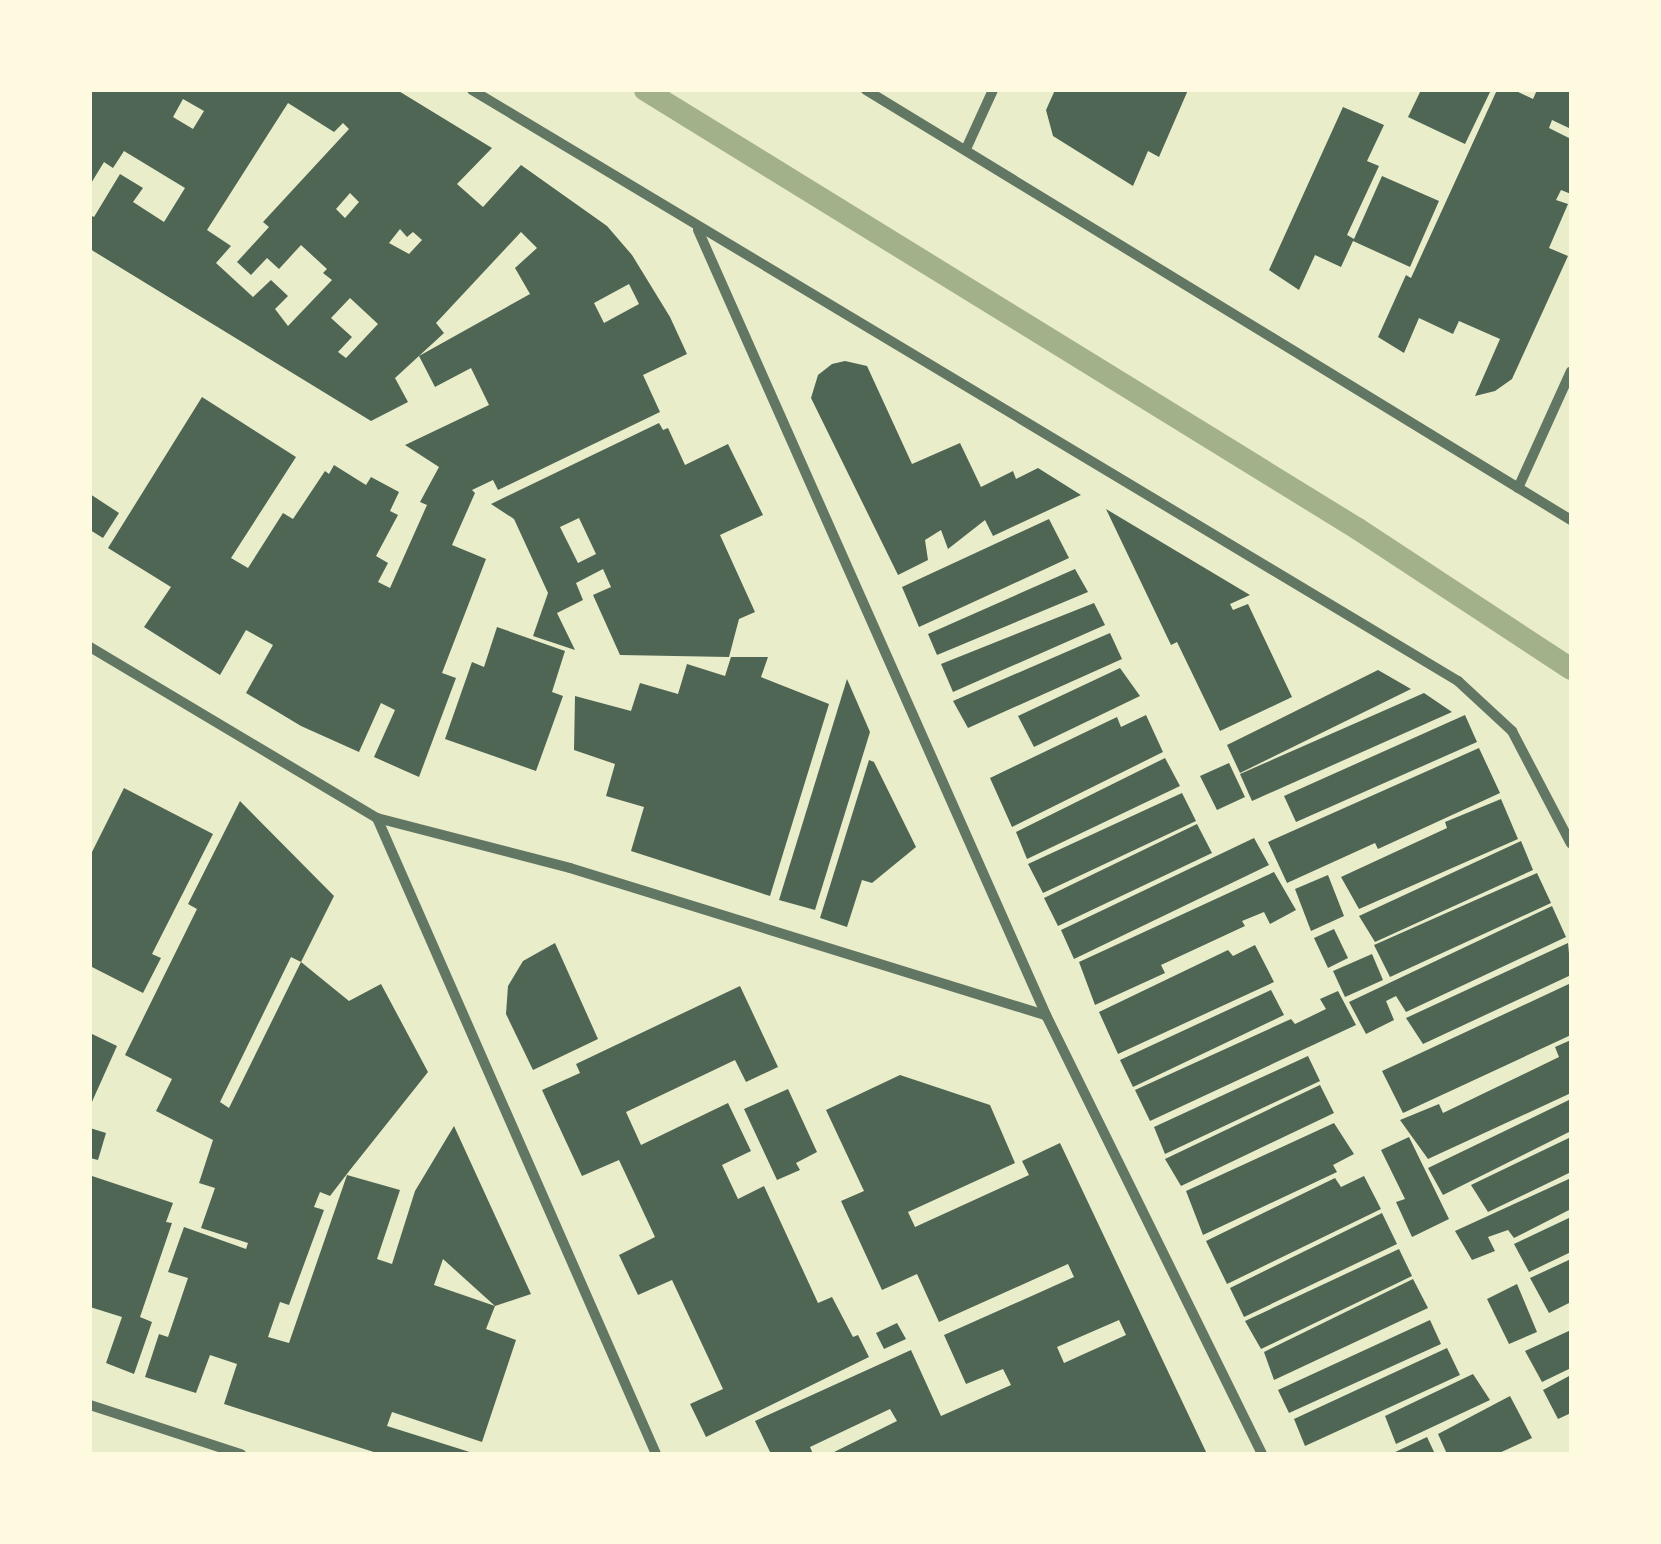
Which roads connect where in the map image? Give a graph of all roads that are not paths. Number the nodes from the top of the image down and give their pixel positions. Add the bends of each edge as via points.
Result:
1 (472, 90) edge
2 (866, 90) edge
3 (994, 90) edge
4 (966, 149) junction
5 (698, 229) junction
6 (1571, 370) edge
7 (1518, 488) junction
8 (1571, 520) edge
9 (90, 648) edge
10 (377, 818) junction
11 (1571, 844) edge
12 (1046, 1016) junction
13 (90, 1405) edge
14 (241, 1454) edge
15 (656, 1454) edge
16 (1262, 1454) edge

1 - 5 street
2 - 4 street
3 - 4 street
4 - 7 street
5 - 11 street via 1458,682 1512,732
5 - 12 street
6 - 7 street
7 - 8 street
9 - 10 street
10 - 12 street via 570,868
10 - 15 street
12 - 16 street
13 - 14 street

